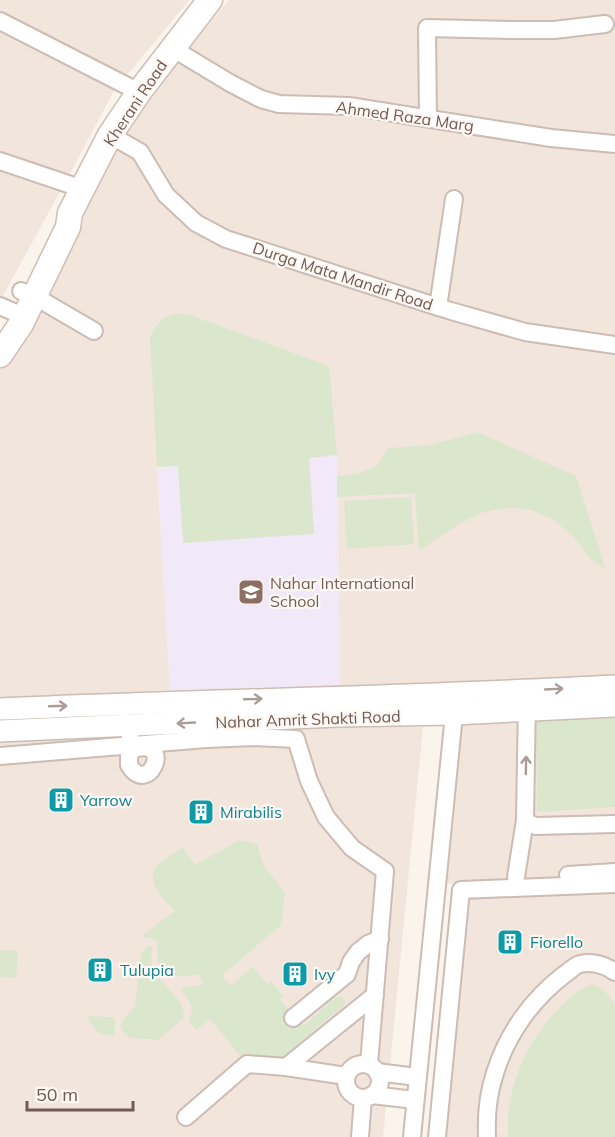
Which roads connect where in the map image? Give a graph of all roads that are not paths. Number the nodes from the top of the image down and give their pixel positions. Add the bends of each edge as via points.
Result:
1 (210, 0) edge
2 (0, 21) edge
3 (605, 24) dead end
4 (172, 48) junction
5 (140, 92) junction
6 (428, 117) junction
7 (111, 135) junction
8 (615, 144) edge
9 (2, 167) edge
10 (84, 189) junction
11 (454, 199) dead end
12 (438, 307) junction
13 (15, 308) edge
14 (94, 331) dead end
15 (615, 345) edge
16 (0, 355) edge
17 (615, 686) edge
18 (527, 701) junction
19 (128, 704) junction
20 (454, 704) junction
21 (615, 706) edge
22 (0, 709) edge
23 (0, 731) edge
24 (136, 740) junction
25 (0, 756) edge
26 (525, 820) junction
27 (615, 824) edge
28 (615, 873) edge
29 (516, 877) junction
30 (454, 880) dead end
31 (615, 884) edge
32 (380, 939) junction
33 (615, 972) edge
34 (375, 995) junction
35 (293, 1018) dead end
36 (286, 1067) junction
37 (373, 1068) junction
38 (346, 1076) junction
39 (416, 1089) junction
40 (441, 1093) junction
41 (368, 1096) junction
42 (186, 1117) dead end
43 (360, 1137) edge
44 (412, 1137) edge
45 (437, 1137) edge
46 (487, 1137) edge

1 - 4 main road, Kherani Road
2 - 5 street
3 - 6 street via 554,30 427,28
4 - 5 main road, Kherani Road
4 - 6 street, Ahmed Raza Marg via 230,83 279,104 349,106
5 - 7 main road, Kherani Road
6 - 8 street, Ahmed Raza Marg via 551,138
7 - 10 main road, Kherani Road
7 - 12 street, Durga Mata Mandir Road via 140,152 166,195 196,223 216,234
9 - 10 street
10 - 13 main road, Kherani Road via 70,213 58,217
11 - 12 street
12 - 15 street, Durga Mata Mandir Road via 525,333
13 - 14 street
13 - 16 main road, Kherani Road
18 -> 17 street, Nahar Amrit Shakti Road
18 - 20 street, Nahar Amrit Shakti Road
18 - 21 street, Nahar Amrit Shakti Road
26 -> 18 street
19 -> 20 street, Nahar Amrit Shakti Road
22 -> 19 street, Nahar Amrit Shakti Road
19 - 24 street
20 -> 24 street, Nahar Amrit Shakti Road via 299,725
20 - 39 street
23 - 24 street, Nahar Amrit Shakti Road
24 - 25 street
24 - 32 street via 254,736 296,739 326,818 352,848 385,871
26 - 27 street via 536,826
26 - 29 street
28 - 29 street
29 - 30 street
31 - 40 street via 460,890
32 - 34 street
32 - 35 street via 358,951 347,974
33 - 46 street via 595,963 579,964 534,1003 513,1032 494,1074
34 - 36 street
34 - 37 street
36 - 38 street
36 - 42 street via 248,1064
37 - 38 street via 357,1064
37 - 39 street
37 - 41 street via 380,1077 379,1087
38 - 41 street via 345,1082 353,1095
39 - 40 street
39 - 41 street
39 - 44 street
40 - 45 street
41 - 43 street

